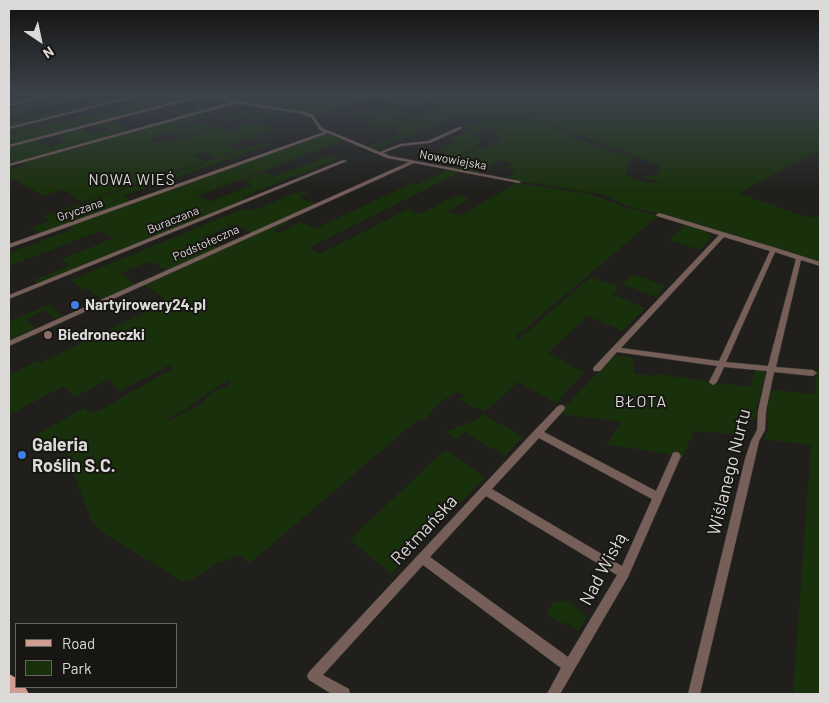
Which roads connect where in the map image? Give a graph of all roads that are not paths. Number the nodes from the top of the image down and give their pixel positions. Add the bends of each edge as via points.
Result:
1 (83, 127) edge
2 (147, 127) edge
3 (318, 127) edge
4 (460, 128) dead end
5 (328, 132) junction
6 (9, 146) edge
7 (380, 153) junction
8 (345, 161) dead end
9 (413, 162) junction
10 (9, 165) edge
11 (518, 182) dead end
12 (659, 215) dead end
13 (722, 234) junction
14 (9, 246) edge
15 (774, 249) junction
16 (798, 257) junction
17 (820, 264) edge
18 (9, 297) edge
19 (9, 344) edge
20 (616, 349) junction
21 (720, 364) junction
22 (597, 369) dead end
23 (772, 369) junction
24 (813, 373) dead end
25 (713, 382) dead end
26 (561, 408) dead end
27 (537, 433) junction
28 (676, 456) dead end
29 (485, 490) junction
30 (658, 497) junction
31 (422, 558) junction
32 (624, 573) junction
33 (569, 666) junction
34 (344, 694) edge
35 (553, 694) edge
36 (694, 694) edge

1 - 6 street
2 - 10 street
3 - 5 street, Nowowiejska
4 - 7 street via 429,142 400,145
5 - 7 street, Nowowiejska
5 - 14 street, Gryczana
7 - 9 street, Nowowiejska
8 - 18 street, Buraczana
9 - 11 street, Nowowiejska
9 - 19 street, Podstołeczna
12 - 13 street
13 - 15 street
13 - 20 street
15 - 16 street
15 - 21 street
16 - 17 street
16 - 23 street, Wiślanego Nurtu
20 - 21 street
20 - 22 street
21 - 23 street
21 - 25 street
23 - 24 street
23 - 36 street, Wiślanego Nurtu via 760,430 750,459
26 - 27 street, Retmańska
27 - 29 street, Retmańska
27 - 30 street
28 - 30 street, Nad Wisłą
29 - 31 street, Retmańska
29 - 32 street
30 - 32 street, Nad Wisłą
31 - 33 street
31 - 34 street, Retmańska via 313,676
32 - 33 street, Nad Wisłą
33 - 35 street, Nad Wisłą

